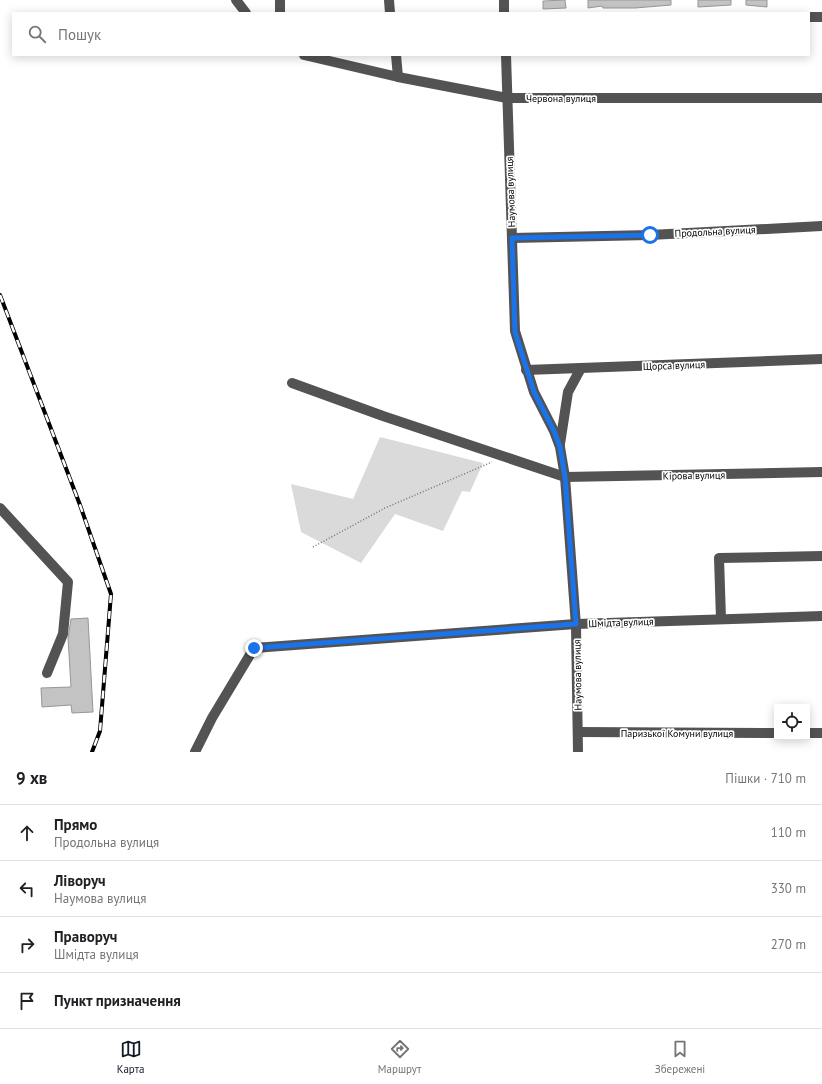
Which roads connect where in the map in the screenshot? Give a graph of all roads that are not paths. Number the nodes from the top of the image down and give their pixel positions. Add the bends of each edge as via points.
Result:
1 (236, 0) edge
2 (280, 0) edge
3 (389, 0) edge
4 (504, 0) edge
5 (245, 12) edge
6 (280, 12) edge
7 (390, 12) edge
8 (504, 12) edge
9 (810, 17) edge
10 (822, 17) edge
11 (308, 56) edge
12 (396, 56) edge
13 (506, 56) edge
14 (398, 77) junction
15 (507, 98) junction
16 (822, 98) edge
17 (822, 226) edge
18 (512, 238) junction
19 (822, 359) edge
20 (581, 368) junction
21 (526, 370) junction
22 (292, 383) dead end
23 (560, 447) junction
24 (822, 472) edge
25 (565, 477) junction
26 (0, 508) edge
27 (822, 556) edge
28 (822, 616) edge
29 (721, 619) junction
30 (576, 624) junction
31 (47, 673) dead end
32 (578, 732) junction
33 (774, 733) edge
34 (810, 733) edge
35 (822, 733) edge
36 (196, 752) edge
37 (578, 752) edge

1 - 5 street
2 - 6 street
3 - 7 street
4 - 8 street
9 - 10 street
11 - 14 street, Червона вулиця
12 - 14 street
13 - 15 street, Наумова вулиця
14 - 15 street, Червона вулиця
15 - 16 street, Червона вулиця
15 - 18 street, Наумова вулиця
17 - 18 street, Продольна вулиця via 650,235
18 - 21 street, Наумова вулиця via 515,332
19 - 20 street, Щорса вулиця
20 - 21 street, Щорса вулиця
20 - 23 street via 568,392
21 - 23 street, Наумова вулиця
22 - 25 street, Кірова вулиця
23 - 25 street, Наумова вулиця
24 - 25 street, Кірова вулиця
25 - 30 street, Наумова вулиця
26 - 31 street via 68,582 63,634
27 - 29 street via 719,558
28 - 29 street, Шмідта вулиця
29 - 30 street, Шмідта вулиця
30 - 32 street, Наумова вулиця
30 - 36 street, Шмідта вулиця via 254,648 212,718
32 - 33 street, Паризької Комуни вулиця
32 - 37 street, Наумова вулиця
34 - 35 street

